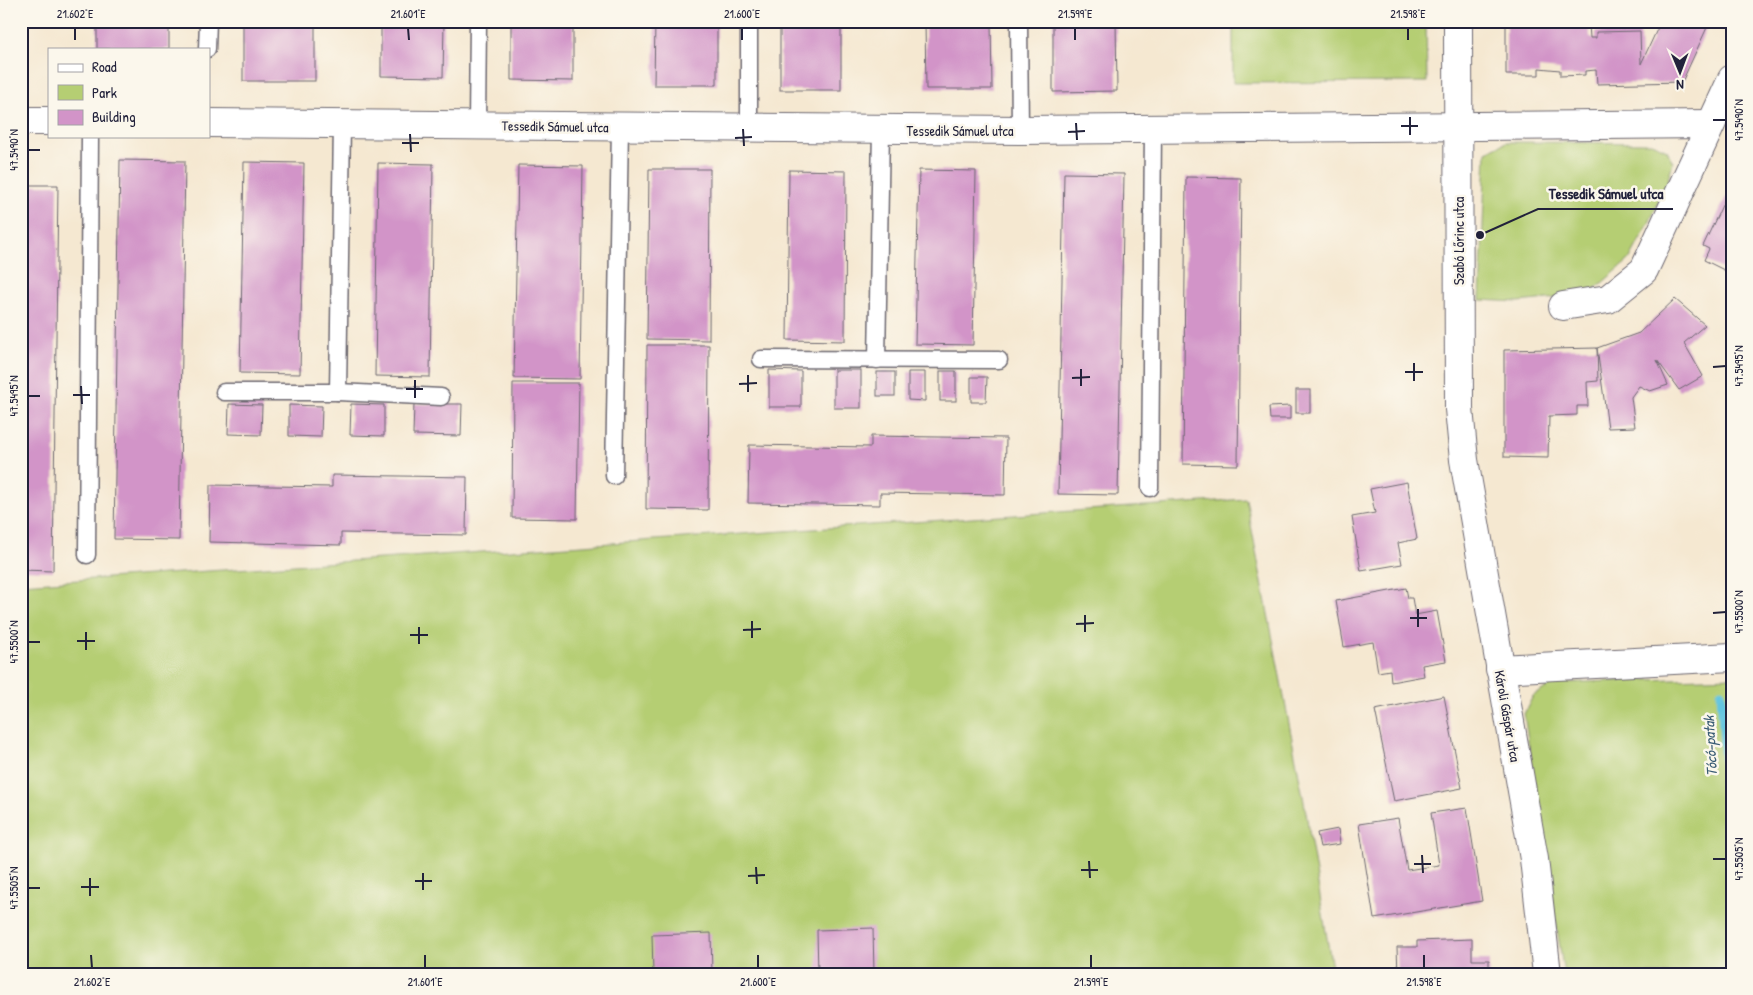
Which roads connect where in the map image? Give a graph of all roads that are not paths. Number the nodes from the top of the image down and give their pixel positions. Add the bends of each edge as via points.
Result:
1 (208, 21) edge
2 (478, 21) edge
3 (749, 21) edge
4 (1019, 21) edge
5 (1458, 21) edge
6 (207, 48) edge
7 (1732, 79) edge
8 (21, 121) edge
9 (48, 121) edge
10 (210, 123) edge
11 (342, 124) junction
12 (1711, 124) junction
13 (477, 125) junction
14 (1458, 126) junction
15 (620, 127) junction
16 (749, 128) junction
17 (881, 129) junction
18 (1153, 129) junction
19 (1020, 130) junction
20 (90, 138) edge
21 (1563, 306) dead end
22 (761, 359) dead end
23 (877, 360) junction
24 (999, 360) dead end
25 (224, 392) dead end
26 (338, 392) junction
27 (441, 397) dead end
28 (1464, 460) joint
29 (614, 476) dead end
30 (1150, 488) dead end
31 (87, 555) dead end
32 (1732, 657) edge
33 (1500, 669) junction
34 (1546, 974) edge

1 - 6 lane
2 - 13 lane
3 - 16 lane
4 - 19 lane
5 - 14 street, Szabó Lőrinc utca
7 - 12 street
8 - 9 street
10 - 11 street, Tessedik Sámuel utca
11 - 13 street, Tessedik Sámuel utca
11 - 26 lane
12 - 14 street, Tessedik Sámuel utca
12 - 21 street via 1644,270 1608,299
13 - 15 street, Tessedik Sámuel utca
14 - 18 street, Tessedik Sámuel utca
14 - 28 street, Szabó Lőrinc utca via 1459,409
15 - 16 street, Tessedik Sámuel utca
15 - 29 lane
16 - 17 street, Tessedik Sámuel utca
17 - 19 street, Tessedik Sámuel utca
17 - 23 lane
18 - 19 street, Tessedik Sámuel utca
18 - 30 lane
20 - 31 lane
22 - 23 lane
23 - 24 lane
25 - 26 lane
26 - 27 lane
28 - 33 street, Károli Gáspár utca
32 - 33 street
33 - 34 street, Károli Gáspár utca via 1534,859

